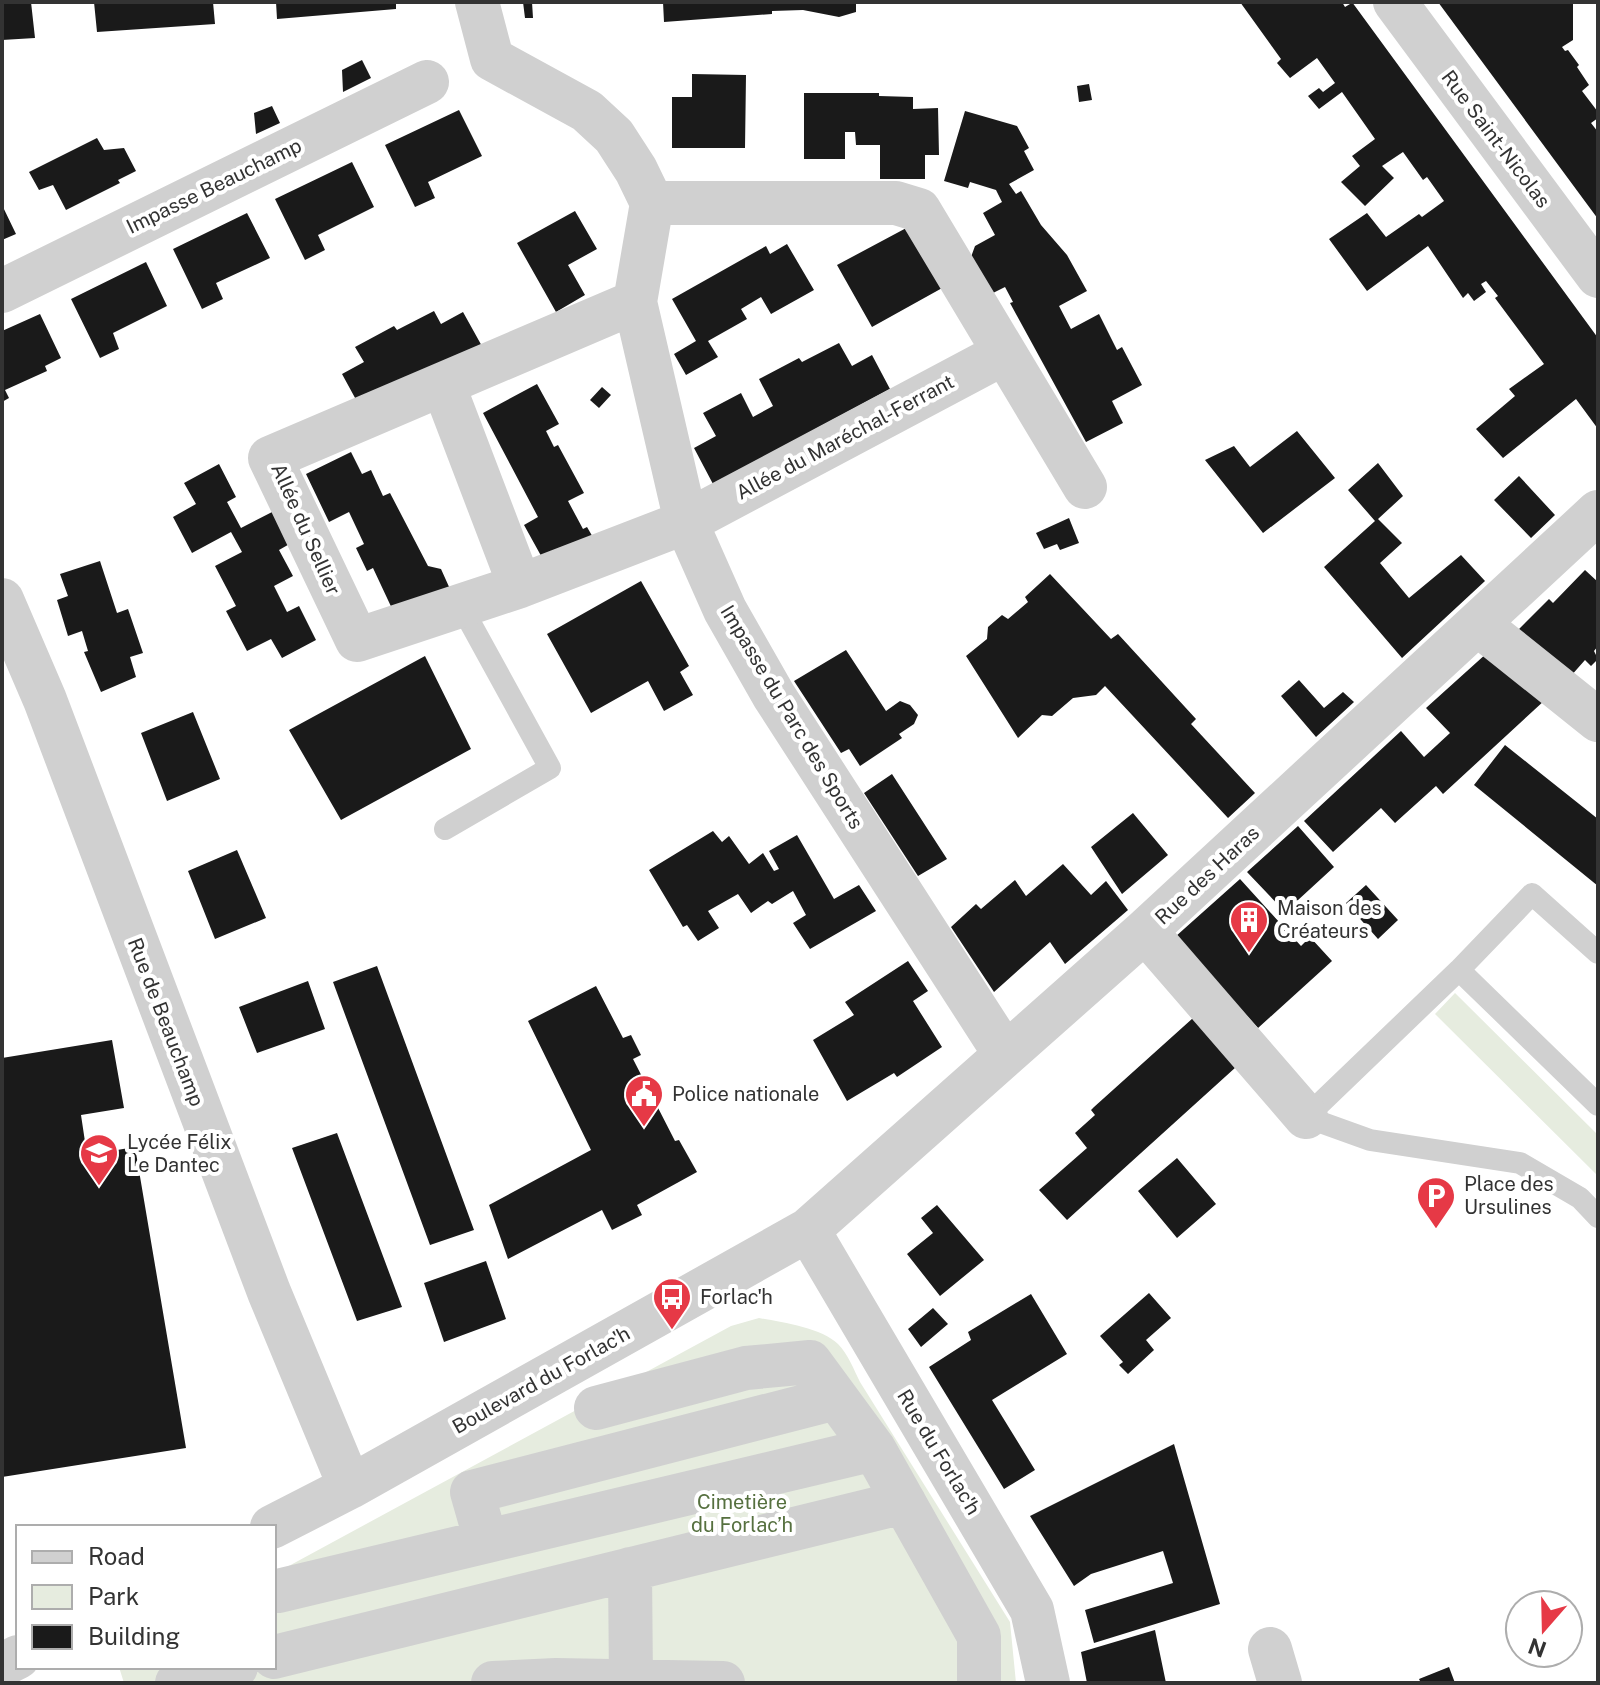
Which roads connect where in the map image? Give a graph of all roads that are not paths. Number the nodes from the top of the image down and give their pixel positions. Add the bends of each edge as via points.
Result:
1 (477, 2) edge
2 (1395, 2) edge
3 (427, 82) dead end
4 (652, 203) junction
5 (1598, 276) edge
6 (2, 291) edge
7 (635, 302) junction
8 (1004, 353) junction
9 (443, 384) junction
10 (1085, 487) dead end
11 (1598, 512) edge
12 (686, 522) junction
13 (520, 586) junction
14 (2, 600) edge
15 (461, 606) junction
16 (1479, 625) junction
17 (1598, 720) edge
18 (445, 829) dead end
19 (1145, 931) junction
20 (1598, 953) edge
21 (1459, 970) junction
22 (1005, 1054) junction
23 (1598, 1105) edge
24 (1306, 1117) junction
25 (1598, 1217) edge
26 (808, 1230) junction
27 (836, 1398) junction
28 (596, 1408) dead end
29 (874, 1449) junction
30 (350, 1487) junction
31 (904, 1502) junction
32 (276, 1525) edge
33 (486, 1541) junction
34 (630, 1569) junction
35 (278, 1591) dead end
36 (276, 1657) edge
37 (229, 1669) edge
38 (631, 1682) edge
39 (177, 1683) edge
40 (493, 1683) edge
41 (723, 1683) edge
42 (979, 1683) edge
43 (1048, 1683) edge

1 - 4 street via 492,59 587,111 614,136
2 - 5 street, Rue Saint-Nicolas
3 - 6 street, Impasse Beauchamp
4 - 7 street, Impasse du Parc des Sports
4 - 8 street via 896,203 919,210
7 - 9 street, Allée du Sellier
7 - 12 street, Impasse du Parc des Sports
8 - 10 street
8 - 12 street, Allée du Maréchal-Ferrant
9 - 13 street
9 - 15 street, Allée du Sellier via 270,458 357,640
11 - 16 street, Rue des Haras
12 - 13 street, Allée du Sellier
12 - 22 street, Impasse du Parc des Sports via 725,610 774,696
13 - 15 street, Allée du Sellier
14 - 30 street, Rue de Beauchamp via 45,700 269,1292
15 - 18 lane via 550,768
16 - 17 street
16 - 19 street, Rue des Haras
19 - 22 street, Rue des Haras
19 - 24 street
20 - 21 lane via 1532,894
21 - 23 lane
21 - 24 lane
22 - 26 street, Rue des Haras
24 - 25 lane via 1370,1140 1520,1163 1580,1198
26 - 30 street, Boulevard du Forlac'h
26 - 43 street, Rue du Forlac'h via 1032,1610
27 - 28 street via 810,1362 746,1368
27 - 29 street
27 - 33 street via 472,1492
29 - 31 street
29 - 33 street
30 - 32 street, Boulevard du Forlac'h
31 - 34 street
31 - 42 street via 979,1636
33 - 35 street
34 - 36 street
34 - 38 street
37 - 39 street
38 - 40 street
38 - 41 street

